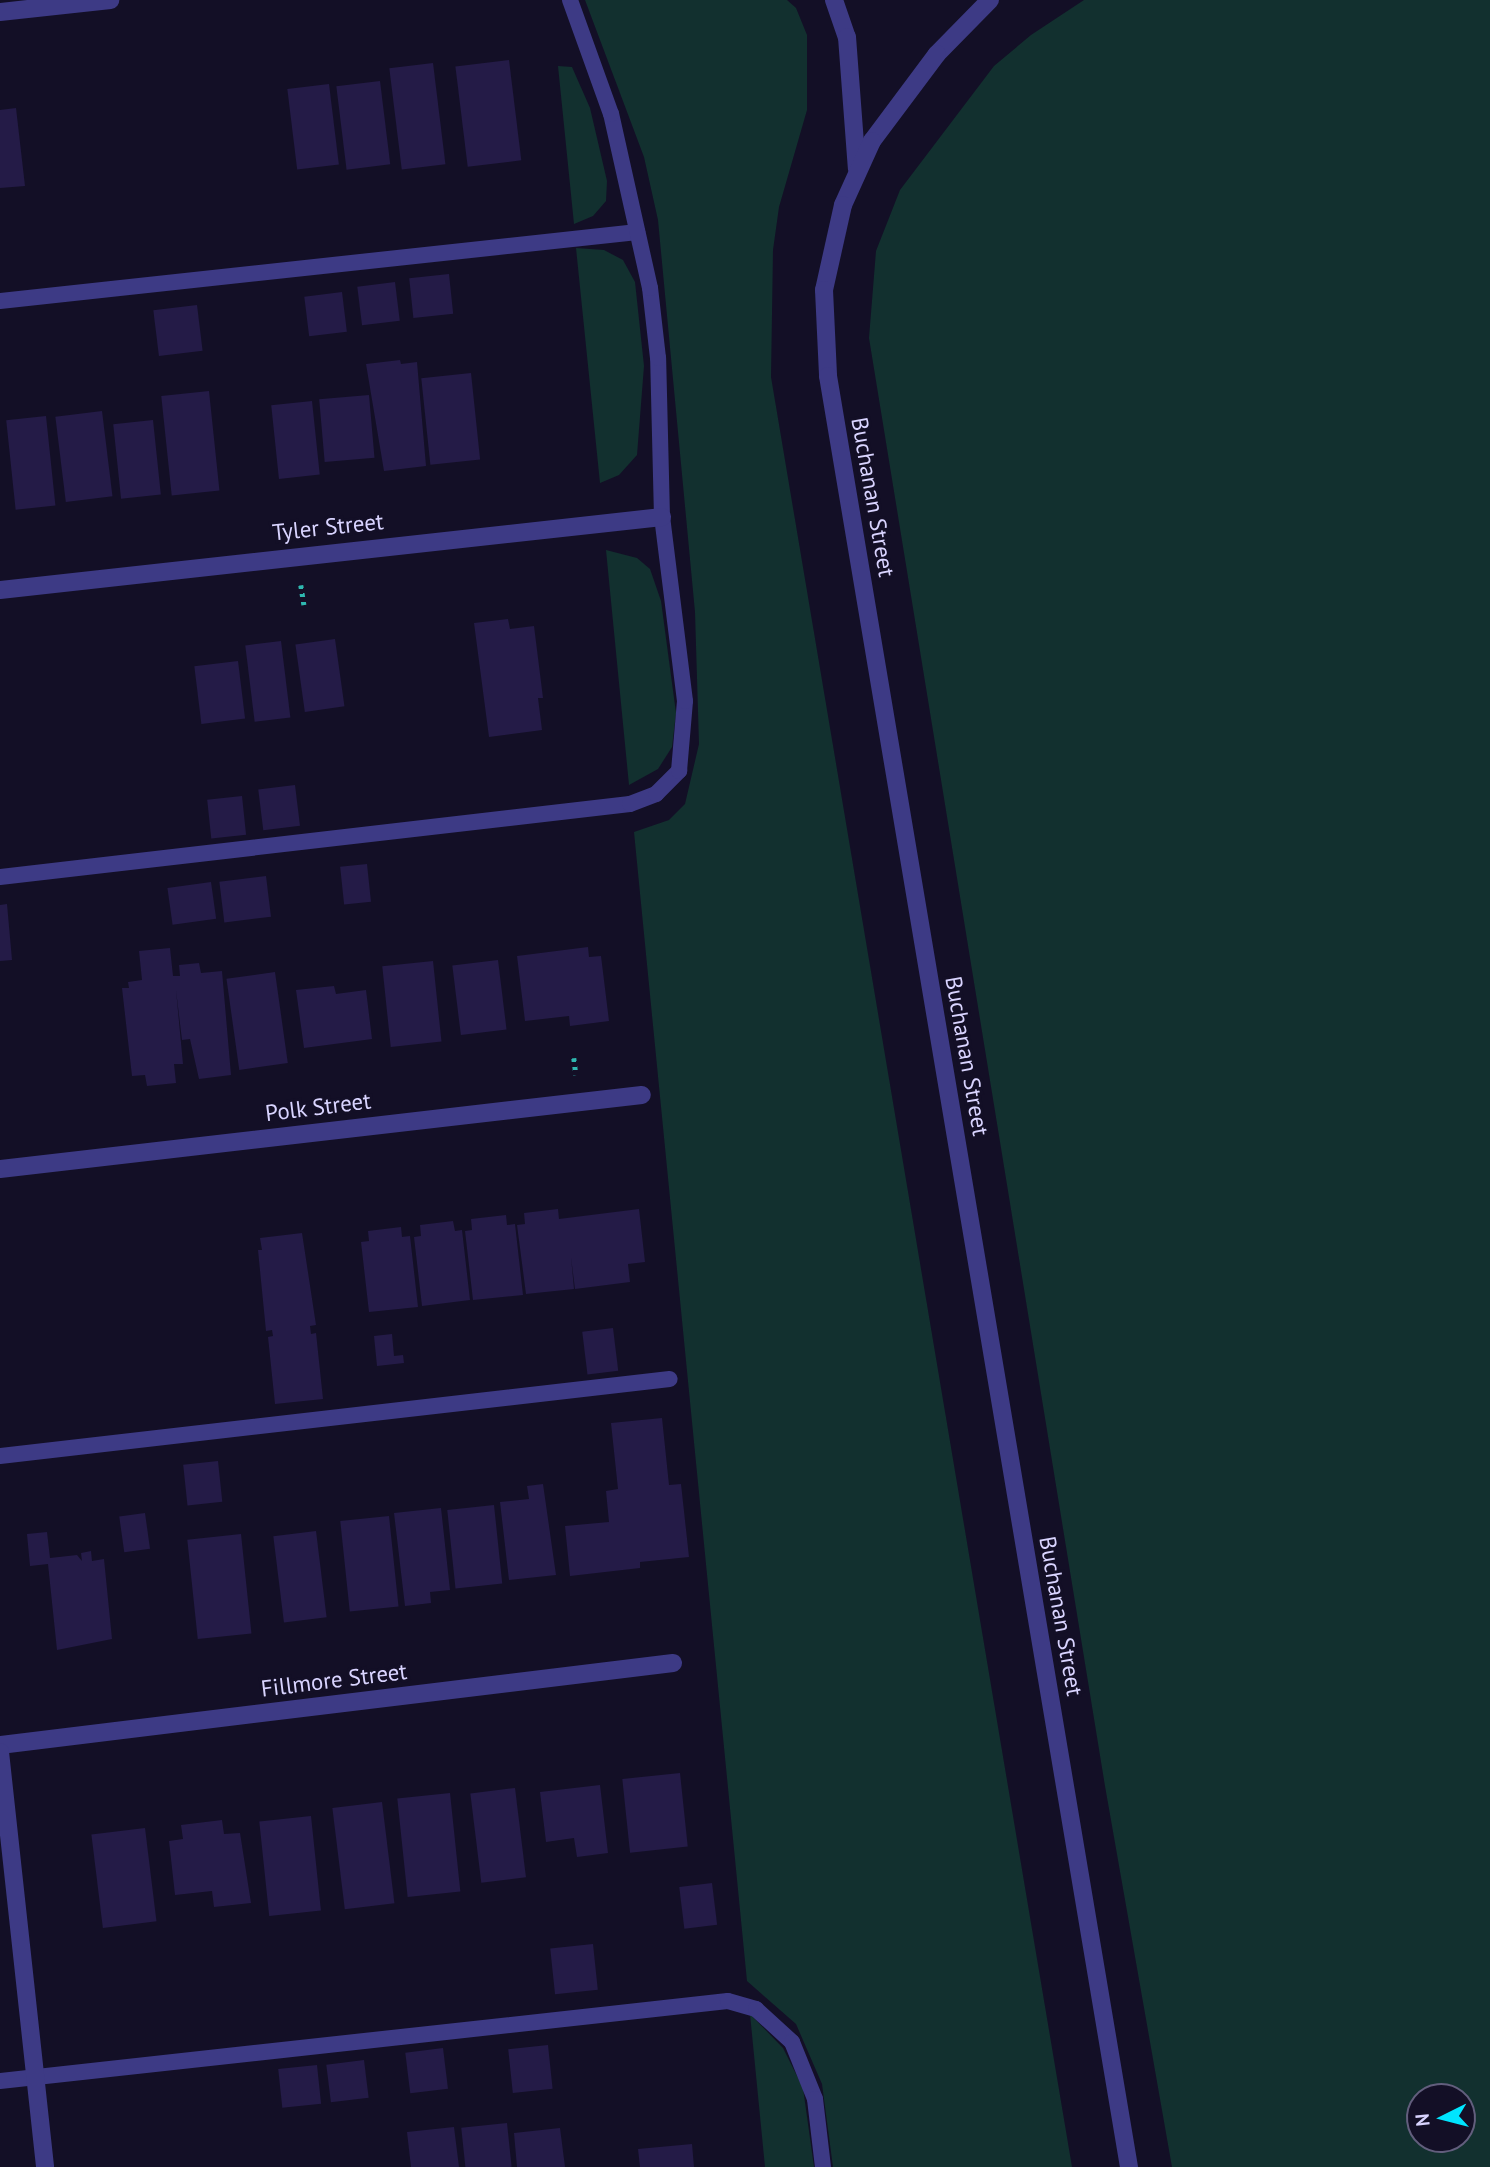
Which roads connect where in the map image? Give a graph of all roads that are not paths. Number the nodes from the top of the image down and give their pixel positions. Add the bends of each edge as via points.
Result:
1 (110, 0) edge
2 (570, 0) edge
3 (834, 0) edge
4 (990, 0) edge
5 (0, 12) edge
6 (858, 173) junction
7 (636, 232) junction
8 (0, 301) edge
9 (662, 517) junction
10 (0, 590) edge
11 (0, 877) edge
12 (642, 1096) dead end
13 (0, 1169) edge
14 (670, 1379) dead end
15 (0, 1456) edge
16 (673, 1663) dead end
17 (0, 1745) edge
18 (0, 1752) edge
19 (35, 2077) junction
20 (0, 2081) edge
21 (45, 2167) edge
22 (823, 2167) edge
23 (1129, 2167) edge

1 - 5 street
2 - 7 lane via 611,114
3 - 6 street via 847,37
4 - 6 street, Buchanan Street via 937,54 872,141
6 - 23 street, Buchanan Street via 843,205 824,290 828,376
7 - 8 lane
7 - 9 lane via 650,288 658,358
9 - 10 street, Tyler Street
9 - 11 lane via 685,701 685,741 679,771 656,794 630,804
12 - 13 street, Polk Street
14 - 15 lane
16 - 17 street, Fillmore Street
18 - 19 street
19 - 20 lane
19 - 21 street
19 - 22 lane via 729,2001 756,2009 792,2042 816,2099

